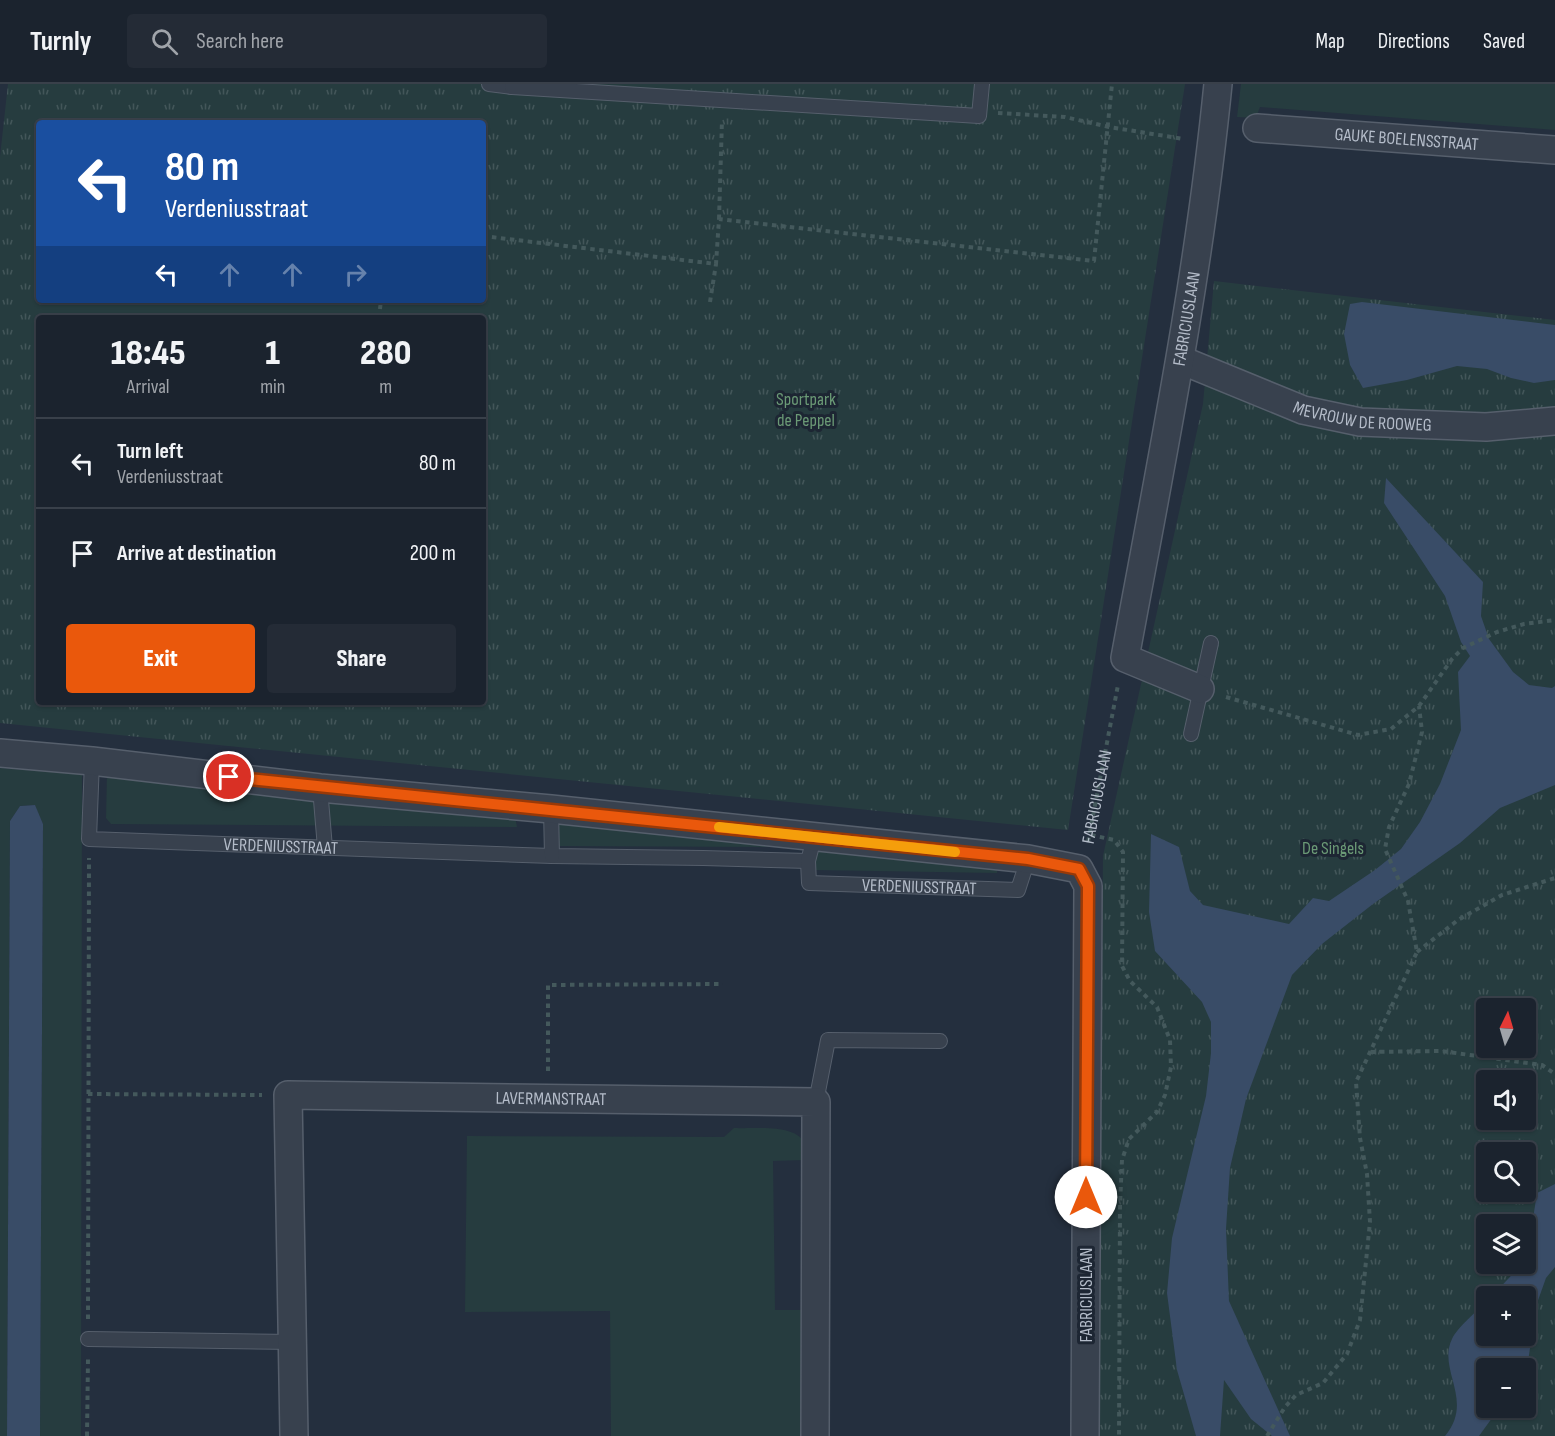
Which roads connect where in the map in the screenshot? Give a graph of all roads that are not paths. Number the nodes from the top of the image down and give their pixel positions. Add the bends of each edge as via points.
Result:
1 (489, 84) edge
2 (982, 84) edge
3 (1218, 84) edge
4 (513, 86) edge
5 (1257, 128) dead end
6 (1555, 150) edge
7 (1181, 360) junction
8 (1555, 421) edge
9 (1211, 643) dead end
10 (1200, 689) junction
11 (1191, 734) dead end
12 (0, 753) edge
13 (92, 761) junction
14 (320, 788) junction
15 (551, 809) junction
16 (325, 848) junction
17 (811, 850) junction
18 (552, 856) junction
19 (1028, 859) junction
20 (1079, 869) joint
21 (940, 1041) dead end
22 (816, 1102) junction
23 (88, 1340) road end
24 (294, 1342) junction
25 (294, 1436) edge
26 (814, 1436) edge
27 (1085, 1436) edge

1 - 4 lane
2 - 4 lane via 979,116
3 - 7 street, FABRICIUSLAAN
5 - 6 street, GAUKE BOELENSSTRAAT
7 - 8 street, MEVROUW DE ROOWEG via 1303,410 1360,422 1486,427
7 - 10 street, FABRICIUSLAAN via 1125,658
9 - 10 lane
10 - 11 lane
12 - 13 street, VERDENIUSSTRAAT
13 - 14 street, VERDENIUSSTRAAT
13 - 16 lane, VERDENIUSSTRAAT via 89,839
14 - 15 street, VERDENIUSSTRAAT
14 - 16 lane
15 - 17 street, VERDENIUSSTRAAT
15 - 18 lane
16 - 18 lane, VERDENIUSSTRAAT
17 - 18 lane, VERDENIUSSTRAAT via 703,858
17 - 19 street, VERDENIUSSTRAAT
17 - 19 lane, VERDENIUSSTRAAT via 809,883 1018,890
19 - 20 street, VERDENIUSSTRAAT
20 - 27 street, FABRICIUSLAAN via 1088,886
21 - 22 lane via 828,1040
22 - 24 street, LAVERMANSTRAAT via 288,1095
22 - 26 street
23 - 24 lane
24 - 25 street

